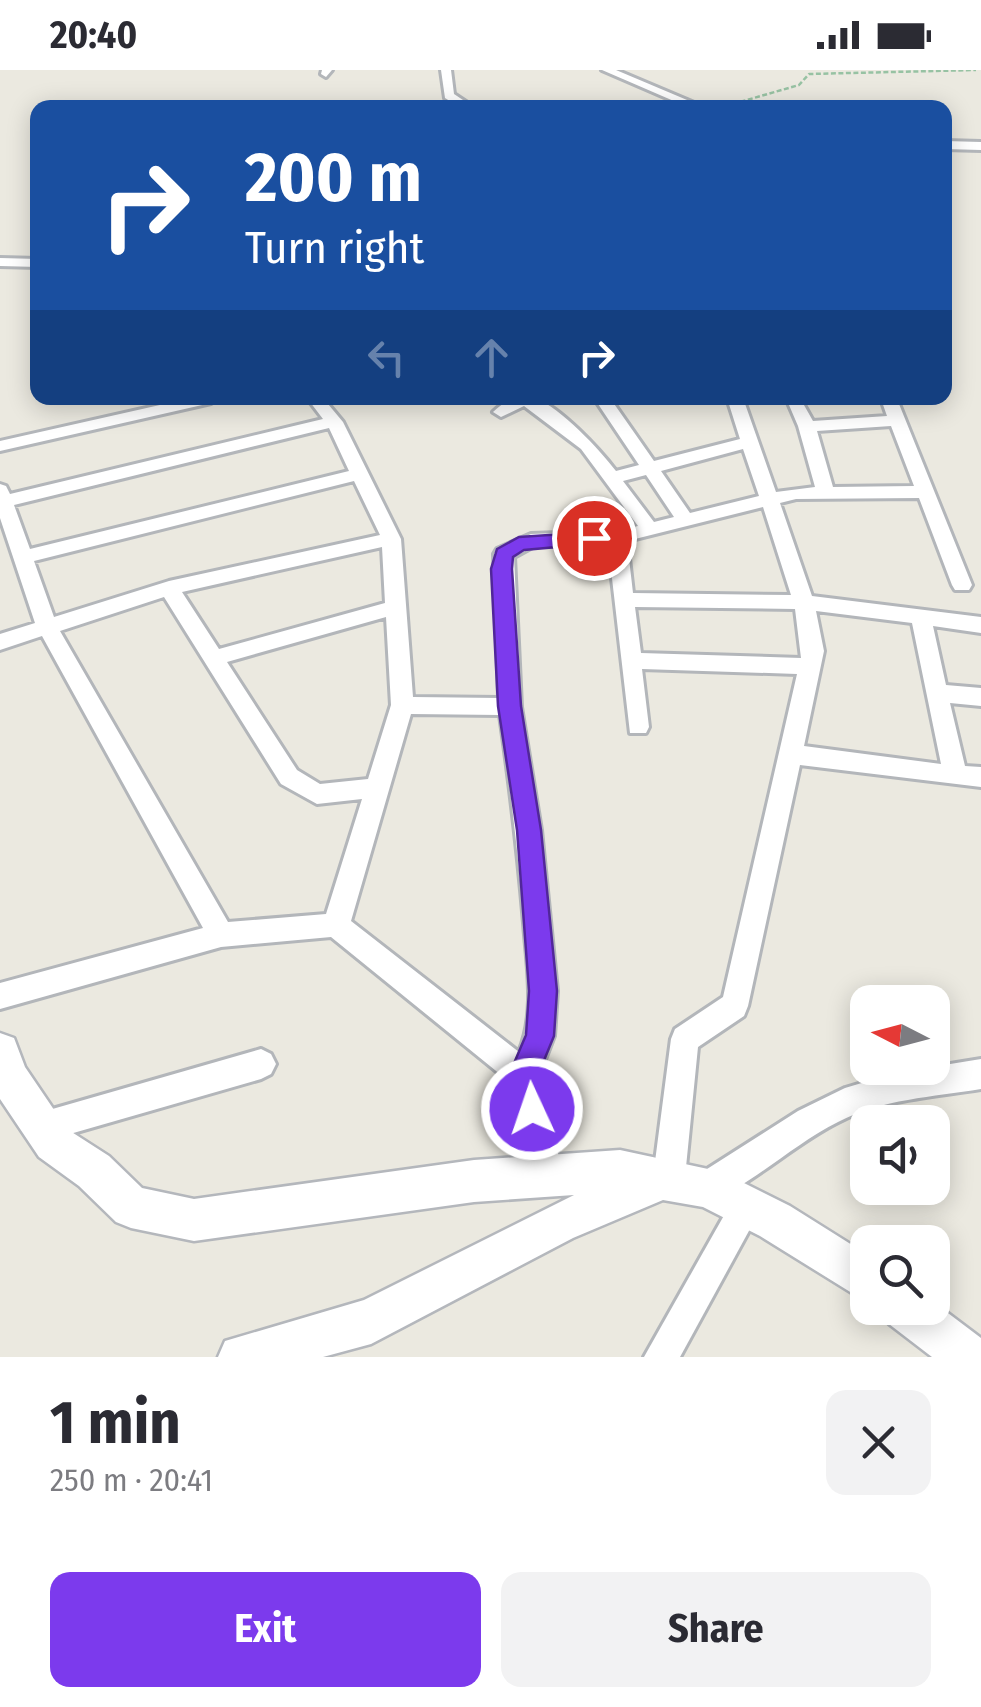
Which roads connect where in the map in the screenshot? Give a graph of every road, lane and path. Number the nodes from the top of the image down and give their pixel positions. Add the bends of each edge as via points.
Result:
1 (446, 70) edge
2 (607, 70) edge
3 (976, 70) edge
4 (455, 100) edge
5 (681, 100) edge
6 (747, 100) edge
7 (952, 146) edge
8 (981, 146) edge
9 (0, 262) edge
10 (30, 263) edge
11 (181, 405) edge
12 (321, 405) edge
13 (514, 405) edge
14 (534, 405) edge
15 (607, 405) edge
16 (738, 405) edge
17 (796, 405) edge
18 (891, 405) edge
19 (502, 412) dead end
20 (898, 421) junction
21 (334, 422) junction
22 (807, 426) junction
23 (752, 441) junction
24 (0, 446) edge
25 (650, 468) junction
26 (360, 474) junction
27 (612, 478) junction
28 (925, 492) junction
29 (826, 494) junction
30 (1, 498) edge
31 (770, 500) junction
32 (685, 519) junction
33 (650, 529) junction
34 (617, 537) junction
35 (391, 539) junction
36 (22, 556) junction
37 (962, 585) dead end
38 (170, 588) junction
39 (625, 600) junction
40 (804, 602) junction
41 (396, 607) junction
42 (922, 617) junction
43 (46, 625) junction
44 (981, 625) edge
45 (0, 642) edge
46 (214, 658) junction
47 (632, 661) junction
48 (808, 666) junction
49 (937, 693) junction
50 (981, 698) edge
51 (402, 705) junction
52 (510, 706) junction
53 (638, 727) dead end
54 (790, 754) junction
55 (955, 774) junction
56 (981, 777) edge
57 (377, 788) junction
58 (336, 925) junction
59 (221, 935) junction
60 (0, 996) edge
61 (0, 1052) edge
62 (261, 1064) dead end
63 (981, 1074) edge
64 (524, 1075) junction
65 (42, 1127) junction
66 (548, 1178) junction
67 (688, 1182) junction
68 (746, 1207) junction
69 (850, 1270) edge
70 (371, 1321) junction
71 (927, 1325) edge
72 (241, 1357) edge
73 (347, 1357) edge
74 (661, 1357) edge
75 (969, 1357) edge

1 - 4 street via 448,96
2 - 5 street
3 - 6 path via 806,74 799,85
7 - 8 street
9 - 10 street
11 - 24 street
12 - 21 street
13 - 19 street
14 - 27 street via 587,444
15 - 25 street
16 - 23 street
17 - 22 street
18 - 20 street
20 - 22 street
20 - 28 street
21 - 26 street
21 - 30 street
22 - 29 street
23 - 25 street
23 - 31 street
25 - 27 street
25 - 32 street
26 - 35 street
26 - 36 street
27 - 33 street
28 - 29 street
28 - 37 street
29 - 31 street
30 - 36 street
31 - 32 street
31 - 40 street
32 - 33 street
33 - 34 street
34 - 39 street
34 - 52 street via 530,540 504,554
35 - 38 street
35 - 41 street
36 - 43 street
38 - 43 street
38 - 46 street
39 - 40 street
39 - 47 street
40 - 42 street
40 - 48 street via 813,651
41 - 46 street
41 - 51 street
42 - 44 street
42 - 49 street
43 - 45 street
43 - 59 street
46 - 57 street via 304,790 332,795
47 - 48 street
47 - 53 street
48 - 54 street
49 - 50 street
49 - 55 street
51 - 52 street
51 - 57 street
52 - 64 street via 543,991 540,1036
54 - 55 street
54 - 67 street via 734,1006 686,1039
55 - 56 street
57 - 58 street
58 - 59 street
58 - 64 street
59 - 60 street
61 - 65 main road
62 - 65 street
63 - 67 street via 845,1103 740,1172
64 - 66 street
65 - 66 main road via 131,1207 194,1220 474,1181
66 - 67 main road via 620,1172
67 - 68 main road
67 - 70 main road via 558,1223
68 - 69 main road
68 - 74 street
70 - 72 main road
70 - 73 street
71 - 75 main road

